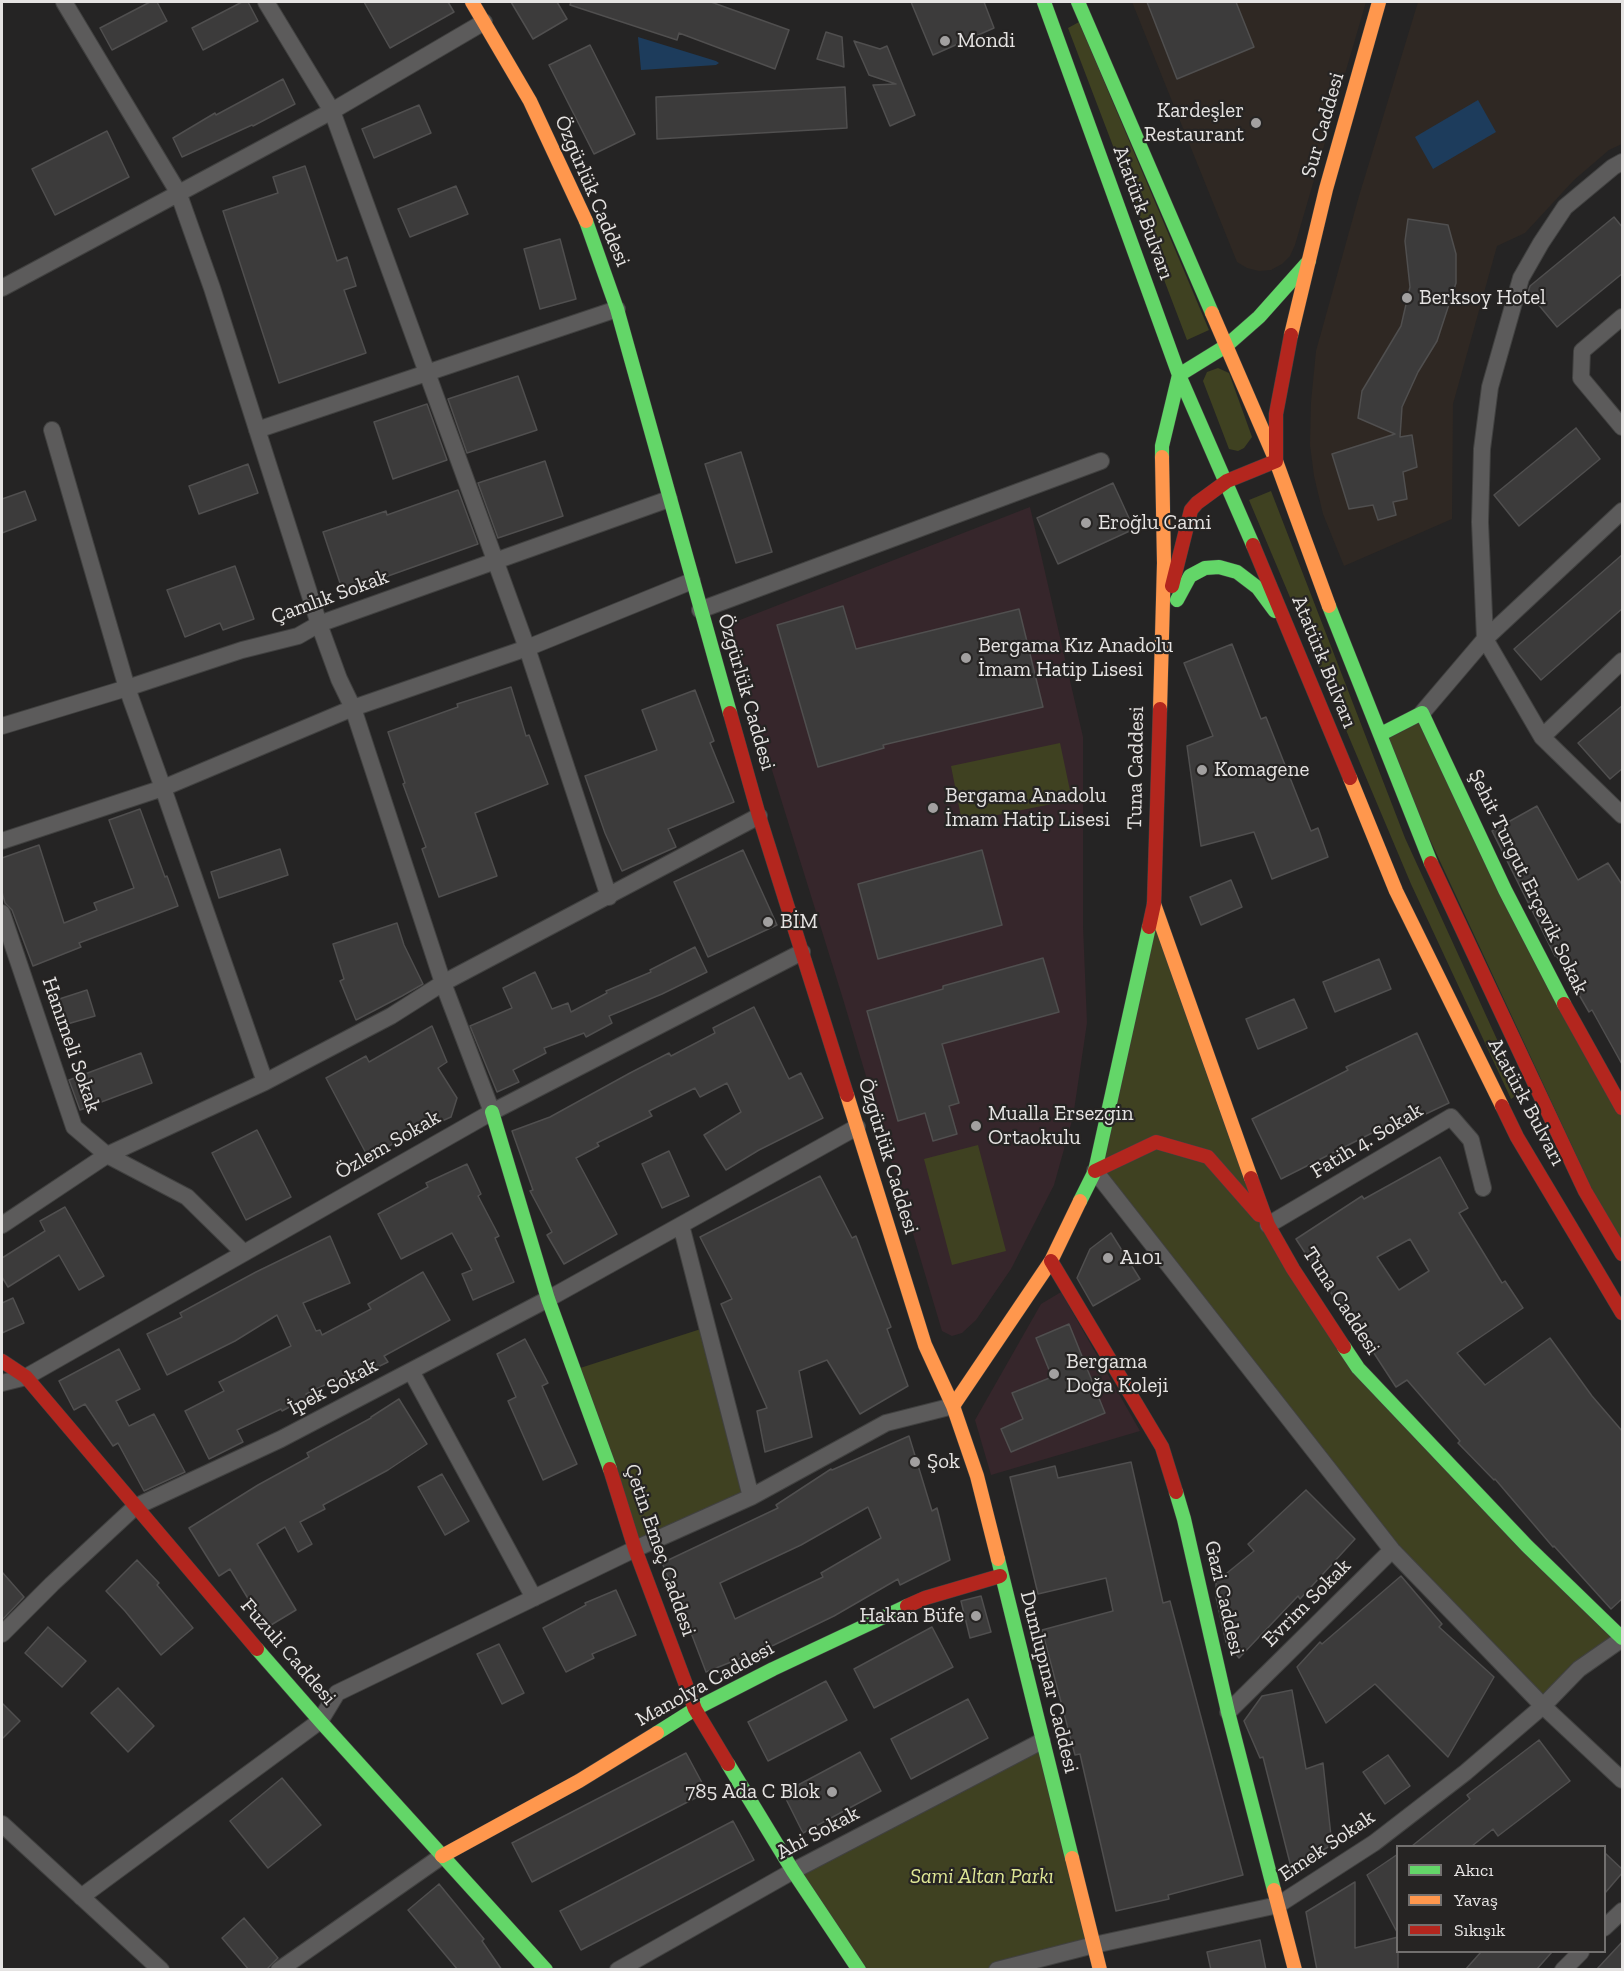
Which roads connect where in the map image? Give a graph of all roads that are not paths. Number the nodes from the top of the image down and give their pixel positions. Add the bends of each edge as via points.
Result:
1 (64, 2) edge
2 (266, 2) edge
3 (472, 2) edge
4 (1044, 2) edge
5 (1078, 2) edge
6 (1379, 2) edge
7 (484, 22) junction
8 (332, 111) junction
9 (1623, 162) edge
10 (178, 192) junction
11 (1309, 261) junction
12 (2, 288) edge
13 (617, 309) junction
14 (1623, 317) edge
15 (1226, 346) junction
16 (428, 373) junction
17 (1179, 375) junction
18 (1623, 427) edge
19 (52, 430) dead end
20 (257, 430) junction
21 (1276, 460) junction
22 (1101, 461) dead end
23 (1227, 481) junction
24 (669, 499) junction
25 (1623, 511) edge
26 (496, 561) junction
27 (692, 581) junction
28 (700, 610) junction
29 (319, 624) junction
30 (1290, 631) junction
31 (1160, 634) junction
32 (1485, 639) junction
33 (527, 648) junction
34 (1623, 661) edge
35 (127, 688) junction
36 (353, 708) junction
37 (1422, 713) junction
38 (2, 726) edge
39 (1381, 734) junction
40 (1542, 737) junction
41 (163, 788) junction
42 (1623, 815) edge
43 (759, 816) junction
44 (2, 841) edge
45 (609, 897) junction
46 (1154, 904) junction
47 (2, 914) edge
48 (802, 952) junction
49 (443, 983) junction
50 (265, 1082) junction
51 (1623, 1108) edge
52 (492, 1112) junction
53 (857, 1127) junction
54 (107, 1155) junction
55 (1095, 1171) junction
56 (1483, 1188) dead end
57 (2, 1225) edge
58 (681, 1225) junction
59 (1269, 1225) junction
60 (244, 1253) junction
61 (1623, 1254) edge
62 (1051, 1261) junction
63 (548, 1299) junction
64 (1623, 1313) edge
65 (2, 1361) edge
66 (411, 1371) junction
67 (26, 1377) junction
68 (2, 1383) edge
69 (953, 1406) junction
70 (751, 1497) junction
71 (135, 1507) junction
72 (635, 1549) junction
73 (1392, 1550) junction
74 (1000, 1576) junction
75 (534, 1598) junction
76 (1620, 1631) edge
77 (2, 1634) edge
78 (1543, 1706) junction
79 (695, 1708) junction
80 (1228, 1712) junction
81 (320, 1721) junction
82 (1042, 1741) junction
83 (1623, 1780) edge
84 (2, 1824) edge
85 (442, 1856) junction
86 (793, 1871) junction
87 (81, 1897) junction
88 (1278, 1905) junction
89 (1623, 1911) edge
90 (1606, 1927) edge
91 (1094, 1945) junction
92 (1580, 1953) edge
93 (162, 1970) edge
94 (279, 1970) edge
95 (546, 1970) edge
96 (618, 1970) edge
97 (859, 1970) edge
98 (997, 1970) edge
99 (1100, 1970) edge
100 (1296, 1970) edge
101 (1563, 1970) edge

1 - 10 street
2 - 8 street
3 - 7 main road, Özgürlük Caddesi
4 - 17 main road, Atatürk Bulvarı
5 - 15 main road, Atatürk Bulvarı
6 - 11 main road, Sur Caddesi
7 - 8 street
7 - 13 main road, Özgürlük Caddesi via 530,100 584,214
8 - 10 street
8 - 16 street
9 - 32 street via 1565,207 1521,278 1504,333 1490,387 1482,448 1480,522
10 - 12 street
10 - 20 street
11 - 15 main road, Sur Caddesi via 1259,317
11 - 21 main road, Sur Caddesi via 1276,414
13 - 16 street
13 - 24 main road, Özgürlük Caddesi
14 - 18 street via 1582,351 1581,378
15 - 17 main road, Sur Caddesi
15 - 21 main road, Atatürk Bulvarı
16 - 20 street
16 - 26 street
17 - 23 main road, Atatürk Bulvarı
17 - 31 main road, Tuna Caddesi via 1162,446 1164,563
19 - 35 street
20 - 29 street
21 - 23 main road, Tuna Caddesi
21 - 39 main road, Atatürk Bulvarı
22 - 28 street
23 - 30 main road, Atatürk Bulvarı
23 - 31 main road, Tuna Caddesi via 1191,510
24 - 26 street, Çamlık Sokak
24 - 27 main road, Özgürlük Caddesi
25 - 32 street
26 - 29 street, Çamlık Sokak
26 - 33 street
27 - 28 main road, Özgürlük Caddesi
27 - 33 street
28 - 43 main road, Özgürlük Caddesi
29 - 35 street, Çamlık Sokak via 298,636
29 - 36 street
30 - 31 main road via 1258,588 1237,572 1220,567 1205,568 1190,576
30 - 64 main road, Atatürk Bulvarı via 1401,901 1517,1137
31 - 46 main road, Tuna Caddesi
32 - 37 street
32 - 40 street
33 - 36 street
33 - 45 street
34 - 40 street
35 - 38 street, Çamlık Sokak
35 - 41 street
36 - 41 street
36 - 49 street
37 - 39 main road
37 - 51 main road, Şehit Turgut Erçevik Sokak via 1505,890
39 - 61 main road, Atatürk Bulvarı via 1472,954 1585,1191
40 - 42 street
41 - 44 street
41 - 50 street
43 - 45 street
43 - 48 main road, Özgürlük Caddesi
45 - 49 street
46 - 55 main road, Tuna Caddesi
46 - 59 main road, Tuna Caddesi
47 - 54 street, Hanımeli Sokak via 74,1127
48 - 52 street, Özlem Sokak
48 - 53 main road, Özgürlük Caddesi
49 - 50 street via 391,1016
49 - 52 street
50 - 54 street
52 - 60 street, Özlem Sokak
52 - 63 main road, Çetin Emeç Caddesi
53 - 58 street, İpek Sokak
53 - 69 main road, Özgürlük Caddesi via 925,1345
54 - 57 street
54 - 60 street, Hanımeli Sokak via 187,1197
55 - 59 main road via 1156,1142 1208,1157
55 - 62 main road, Tuna Caddesi
55 - 73 street
56 - 59 street, Fatih 4. Sokak via 1471,1140 1451,1117
58 - 63 street, İpek Sokak
58 - 70 street
59 - 76 main road, Tuna Caddesi via 1358,1368 1527,1546
60 - 67 street, Özlem Sokak
62 - 69 main road, Tuna Caddesi
62 - 80 main road, Gazi Caddesi via 1162,1447 1184,1519
63 - 66 street, İpek Sokak
63 - 72 main road, Çetin Emeç Caddesi
65 - 67 main road, Fuzuli Caddesi
66 - 71 street, İpek Sokak via 281,1439
66 - 75 street
67 - 68 street, Özlem Sokak
67 - 71 main road, Fuzuli Caddesi
69 - 70 street via 886,1424
69 - 74 main road, Dumlupınar Caddesi via 977,1476
70 - 72 street
71 - 77 street, İpek Sokak
71 - 81 main road, Fuzuli Caddesi
72 - 75 street
72 - 79 main road, Çetin Emeç Caddesi
73 - 78 street
73 - 80 street, Evrim Sokak
74 - 79 main road, Manolya Caddesi via 925,1598
74 - 82 main road, Dumlupınar Caddesi
75 - 81 street via 337,1693
76 - 78 street, Emek Sokak
78 - 83 street
78 - 88 street, Emek Sokak via 1466,1773 1374,1843
79 - 85 main road, Manolya Caddesi via 579,1781
79 - 86 main road, Çetin Emeç Caddesi
80 - 88 main road, Gazi Caddesi
81 - 85 main road, Fuzuli Caddesi
81 - 87 street
82 - 86 street, Ahi Sokak
82 - 91 main road, Dumlupınar Caddesi
84 - 87 street
85 - 94 street
85 - 95 main road, Fuzuli Caddesi
86 - 96 street, Ahi Sokak
86 - 97 main road, Çetin Emeç Caddesi
87 - 93 street
88 - 91 street, Emek Sokak
88 - 100 main road, Gazi Caddesi
89 - 90 street
91 - 98 street, Emek Sokak
91 - 99 main road, Dumlupınar Caddesi
92 - 101 street

